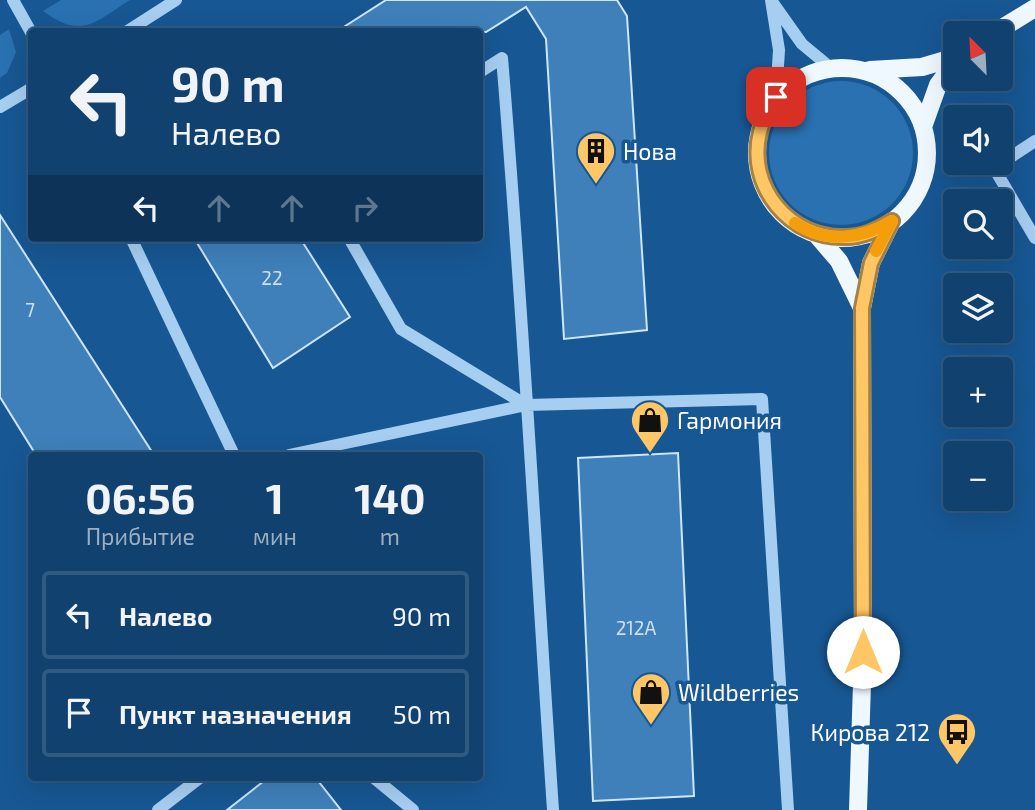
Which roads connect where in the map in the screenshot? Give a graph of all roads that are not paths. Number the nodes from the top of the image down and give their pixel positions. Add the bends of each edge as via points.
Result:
1 (13, 0) edge
2 (176, 0) edge
3 (1035, 8) edge
4 (1013, 21) edge
5 (29, 28) edge
6 (132, 28) edge
7 (943, 62) edge
8 (831, 68) junction
9 (858, 69) junction
10 (483, 70) edge
11 (943, 78) edge
12 (28, 91) edge
13 (776, 97) junction
14 (0, 107) edge
15 (923, 127) junction
16 (1035, 141) edge
17 (892, 221) junction
18 (815, 233) junction
19 (1035, 238) edge
20 (133, 242) edge
21 (351, 242) edge
22 (862, 308) junction
23 (526, 405) junction
24 (233, 452) edge
25 (303, 452) edge
26 (196, 781) edge
27 (378, 781) edge
28 (158, 810) edge
29 (413, 810) edge
30 (553, 810) edge
31 (788, 810) edge
32 (858, 810) edge

1 - 5 street
2 - 6 street
3 - 4 main road
7 - 9 main road via 922,68
8 - 9 main road
8 - 13 main road via 798,80
8 - 13 street via 803,44 771,0 779,50
9 - 15 main road via 905,96
10 - 23 street via 502,58 519,253
11 - 15 main road
12 - 14 street
13 - 18 main road via 759,134 759,170 784,215
15 - 17 main road via 926,163 922,179 905,210
16 - 19 street via 994,168
17 - 18 main road via 863,235
17 - 22 main road via 871,263
18 - 22 main road via 839,261
20 - 24 street
21 - 23 street via 401,329
22 - 32 main road via 863,652
23 - 25 street
23 - 30 street
23 - 31 street via 762,399
26 - 28 street
27 - 29 street

